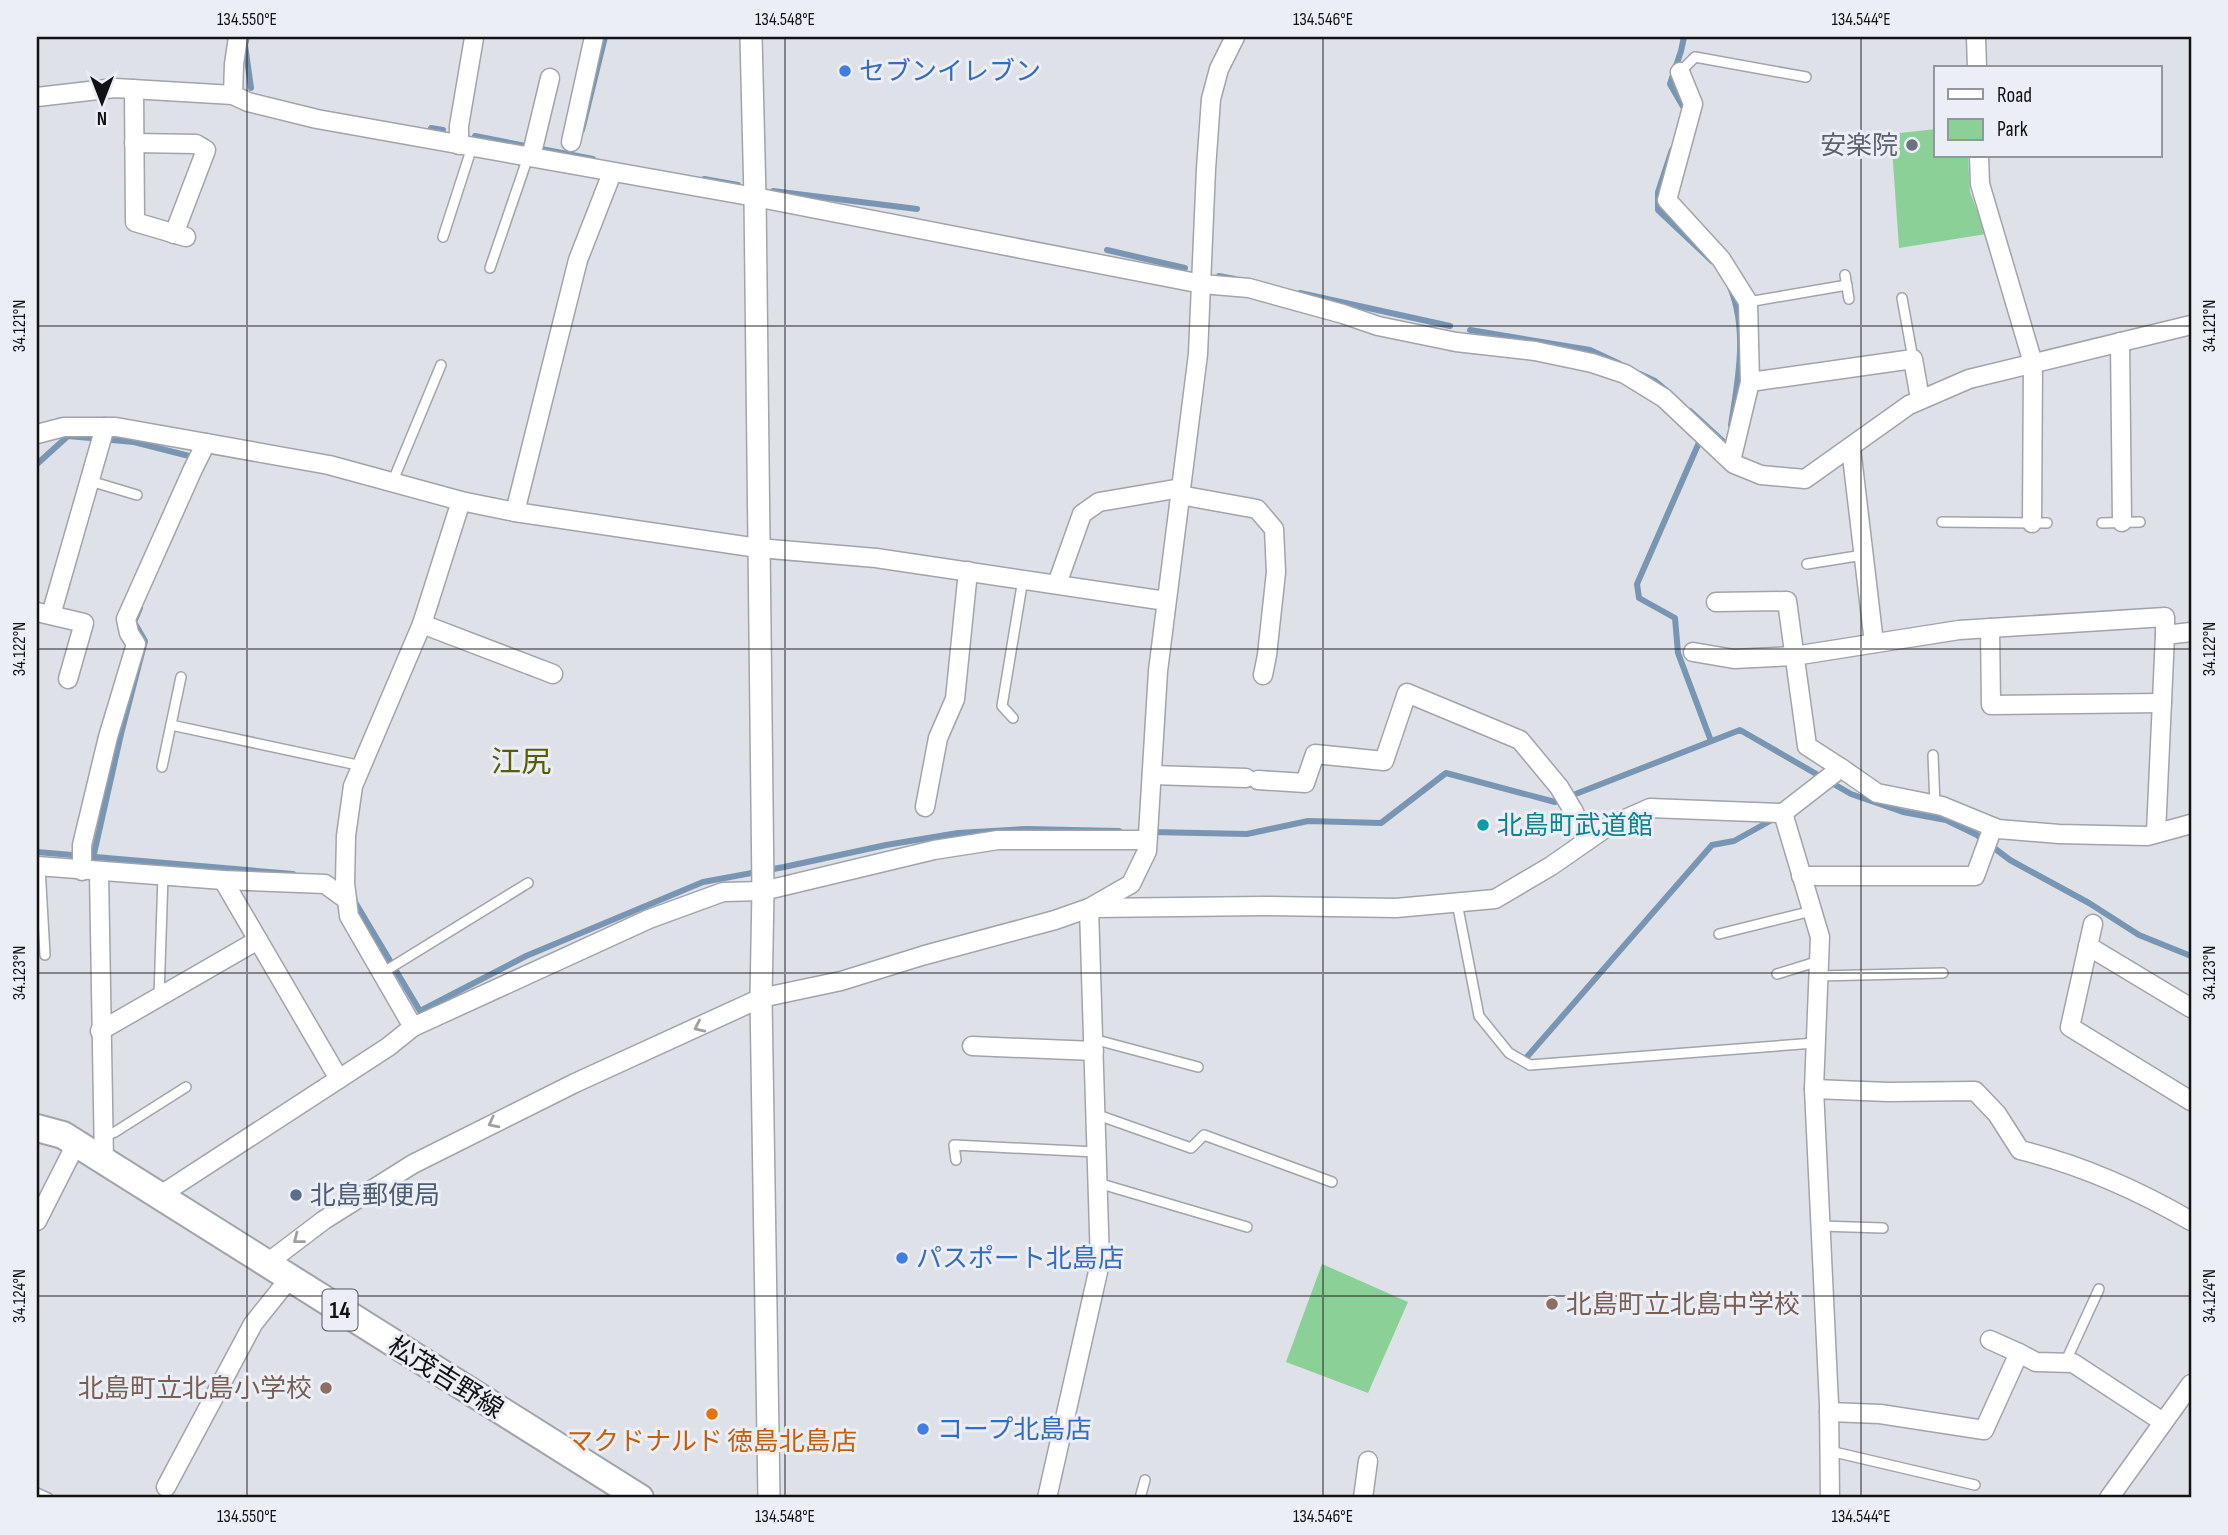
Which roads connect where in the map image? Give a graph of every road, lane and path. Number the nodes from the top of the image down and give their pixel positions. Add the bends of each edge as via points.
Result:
1 (238, 37) edge
2 (594, 37) edge
3 (751, 37) edge
4 (1235, 37) edge
5 (1976, 37) edge
6 (474, 38) edge
7 (1977, 66) edge
8 (1680, 72) joint
9 (1805, 77) dead end
10 (550, 78) dead end
11 (134, 89) junction
12 (233, 95) junction
13 (37, 97) edge
14 (571, 142) dead end
15 (134, 144) junction
16 (466, 146) junction
17 (531, 152) junction
18 (1979, 158) edge
19 (612, 173) junction
20 (755, 197) junction
21 (443, 237) dead end
22 (489, 268) dead end
23 (1202, 284) junction
24 (1902, 298) dead end
25 (1849, 299) dead end
26 (1748, 302) junction
27 (2191, 325) edge
28 (2120, 342) junction
29 (1913, 359) junction
30 (2034, 363) junction
31 (441, 365) dead end
32 (1750, 382) junction
33 (1920, 399) junction
34 (105, 427) junction
35 (37, 434) edge
36 (206, 443) junction
37 (1851, 448) junction
38 (1731, 461) junction
39 (90, 481) junction
40 (392, 483) junction
41 (1180, 491) junction
42 (137, 495) dead end
43 (461, 501) junction
44 (515, 512) junction
45 (1942, 522) dead end
46 (2122, 522) junction
47 (2140, 522) dead end
48 (2039, 523) joint
49 (2102, 523) dead end
50 (758, 548) junction
51 (1863, 555) junction
52 (1807, 564) dead end
53 (968, 571) junction
54 (1023, 579) junction
55 (1057, 584) junction
56 (1166, 601) junction
57 (1716, 602) dead end
58 (44, 613) edge
59 (422, 624) junction
60 (1990, 628) junction
61 (2191, 632) edge
62 (2165, 635) junction
63 (1874, 643) junction
64 (1693, 652) dead end
65 (1794, 656) junction
66 (553, 674) dead end
67 (1263, 676) dead end
68 (181, 677) dead end
69 (68, 679) dead end
70 (2162, 703) junction
71 (1013, 718) dead end
72 (171, 725) junction
73 (1933, 755) dead end
74 (362, 766) junction
75 (162, 767) dead end
76 (1841, 768) junction
77 (1152, 775) junction
78 (1935, 804) junction
79 (925, 807) dead end
80 (1783, 813) junction
81 (2191, 824) edge
82 (1993, 827) junction
83 (2156, 833) junction
84 (1147, 840) junction
85 (1587, 841) junction
86 (38, 867) edge
87 (90, 871) junction
88 (163, 876) junction
89 (1801, 876) junction
90 (762, 878) junction
91 (223, 880) junction
92 (528, 883) dead end
93 (347, 900) junction
94 (1457, 903) junction
95 (1089, 908) junction
96 (1812, 911) junction
97 (2093, 924) dead end
98 (1719, 934) dead end
99 (258, 940) junction
100 (2088, 946) junction
101 (45, 955) dead end
102 (1819, 969) junction
103 (382, 974) junction
104 (1777, 974) dead end
105 (1943, 974) dead end
106 (159, 997) junction
107 (761, 998) junction
108 (2191, 1009) edge
109 (413, 1027) junction
110 (100, 1031) junction
111 (1815, 1043) junction
112 (1094, 1045) junction
113 (972, 1046) dead end
114 (1198, 1067) dead end
115 (339, 1079) junction
116 (186, 1087) dead end
117 (1814, 1089) junction
118 (2191, 1101) edge
119 (1095, 1114) junction
120 (37, 1128) edge
121 (76, 1144) junction
122 (104, 1149) junction
123 (1096, 1152) junction
124 (956, 1160) dead end
125 (1332, 1182) dead end
126 (1097, 1183) junction
127 (159, 1196) junction
128 (37, 1221) edge
129 (2191, 1221) edge
130 (1820, 1226) junction
131 (1247, 1227) dead end
132 (1883, 1228) dead end
133 (266, 1264) junction
134 (289, 1279) junction
135 (2099, 1289) dead end
136 (1990, 1340) dead end
137 (2020, 1353) junction
138 (2065, 1363) junction
139 (2191, 1384) edge
140 (1829, 1412) junction
141 (2163, 1422) junction
142 (1830, 1451) junction
143 (1368, 1461) dead end
144 (1145, 1480) dead end
145 (1975, 1485) dead end
146 (166, 1487) dead end
147 (37, 1493) edge
148 (48, 1498) edge
149 (640, 1498) edge
150 (769, 1498) edge
151 (1047, 1498) edge
152 (1140, 1498) edge
153 (1363, 1498) edge
154 (1830, 1498) edge
155 (2109, 1498) edge

1 - 12 street
2 - 14 street
3 - 20 street
4 - 23 street via 1211,99
5 - 7 street
6 - 16 street via 459,126
8 - 9 lane via 1695,57
8 - 26 street via 1693,104 1667,200 1721,259
10 - 17 street
11 - 12 street
11 - 13 street
11 - 15 street
12 - 16 street via 317,119
15 - 15 street via 196,144 206,150 180,236 135,222
16 - 17 street
16 - 21 lane
17 - 19 street
17 - 22 lane
18 - 30 street via 1980,184
19 - 20 street
19 - 44 street via 578,260
20 - 23 street
20 - 50 street
23 - 38 street via 1249,288 1378,326 1535,351 1625,374 1664,398
23 - 41 street
24 - 29 lane
25 - 26 lane via 1846,280
26 - 32 street
27 - 28 street
28 - 30 street
28 - 46 street
29 - 32 street
29 - 33 street
30 - 33 street via 1969,379
30 - 48 street
31 - 40 lane
32 - 38 street
33 - 37 street
34 - 35 street via 64,427
34 - 36 street
34 - 39 street
36 - 40 street via 329,465
36 - 87 street via 126,619 136,644 82,845
37 - 38 street via 1805,479 1761,475
37 - 51 street
39 - 42 lane
39 - 58 street
40 - 43 street
41 - 55 street via 1099,502 1082,514
41 - 56 street
41 - 67 street via 1257,509 1274,529 1276,572
43 - 44 street
43 - 59 street
44 - 50 street
45 - 48 lane
46 - 47 lane
46 - 49 lane
50 - 53 street
50 - 90 street
51 - 52 lane
51 - 63 street
53 - 54 street
53 - 79 street via 955,699 938,738
54 - 55 street
54 - 71 lane via 1002,706
55 - 56 street
56 - 77 street
57 - 65 street via 1787,601
58 - 69 street via 84,623
59 - 66 street
59 - 74 street
60 - 62 street via 2165,617
60 - 63 street
60 - 70 street via 1991,705
61 - 62 street
62 - 70 street
63 - 65 street
64 - 65 street via 1734,659
65 - 76 street via 1807,746
68 - 72 lane
70 - 83 street
72 - 74 lane
72 - 75 lane
73 - 78 lane
74 - 93 street via 353,786 346,836
76 - 78 street via 1877,793
76 - 80 street
77 - 84 street
77 - 85 street via 1305,783 1315,754 1384,761 1407,693 1520,740 1559,787
78 - 82 street
80 - 85 street via 1650,808
80 - 89 street
81 - 83 street
82 - 83 street via 2059,834
82 - 89 street via 1975,876
84 - 90 street via 998,840
84 - 95 street via 1147,850 1130,884
85 - 94 street via 1495,899
86 - 87 street
86 - 101 lane
87 - 88 street
87 - 110 street
88 - 91 street
88 - 106 lane
89 - 96 street
90 - 107 street
90 - 109 street via 649,919
91 - 93 street via 325,884
91 - 99 street
92 - 103 lane
93 - 103 street via 349,916
94 - 95 street via 1396,908
94 - 111 lane via 1479,1016 1509,1053 1530,1065
95 - 107 street via 841,981
95 - 112 street
96 - 98 lane
96 - 102 street via 1820,937
97 - 100 street
99 - 106 street
99 - 115 street
100 - 108 street
100 - 118 street via 2070,1027
102 - 104 lane
102 - 105 lane
102 - 111 street
103 - 109 street
106 - 110 street
107 -> 133 street via 413,1164 324,1220
107 - 150 street
109 - 115 street
110 - 122 street
111 - 117 street
112 - 113 street
112 - 114 lane
112 - 119 street
115 - 127 street
116 - 122 lane via 115,1132
117 - 129 street via 1975,1091 1997,1114 2020,1150 2124,1184
117 - 130 street
119 - 123 street
119 - 125 lane via 1191,1147 1204,1135
120 - 121 main road, 松茂吉野線 / 14
121 - 122 main road, 松茂吉野線 / 14
121 - 128 street
122 - 127 main road, 松茂吉野線 / 14
123 - 124 lane via 954,1145
123 - 126 street
126 - 131 lane
126 - 151 street via 1100,1263
127 - 133 main road, 松茂吉野線 / 14
130 - 132 lane
130 - 140 street
133 - 134 main road, 松茂吉野線 / 14
134 - 146 street via 253,1324
134 - 149 main road, 松茂吉野線 / 14
135 - 138 lane
136 - 137 street
137 - 138 street via 2036,1362
137 - 140 street via 1984,1430 1880,1414
138 - 141 street via 2073,1363
139 - 141 street
140 - 142 street
141 - 155 street
142 - 145 lane
142 - 154 street
143 - 153 street
144 - 152 lane
147 - 148 lane

